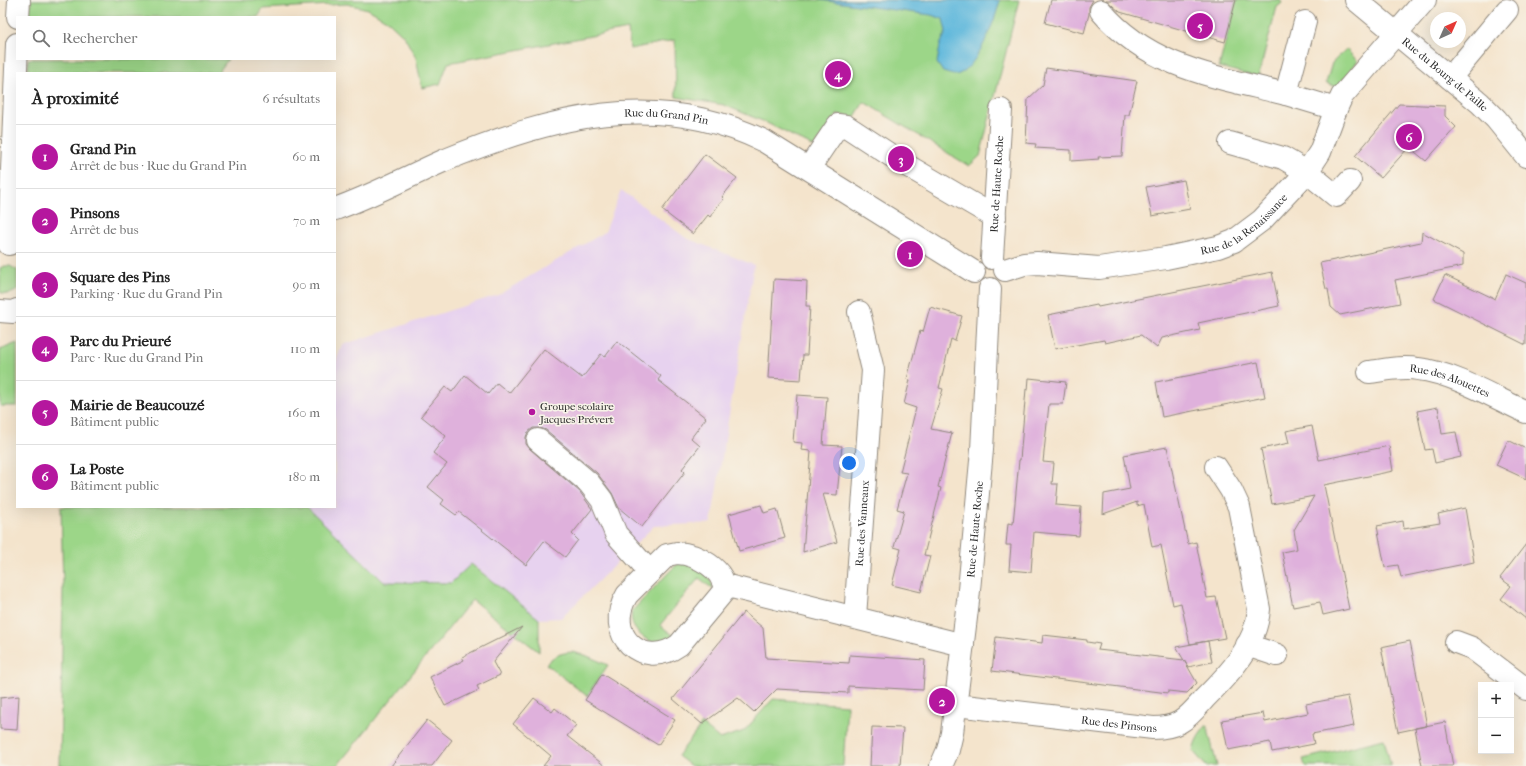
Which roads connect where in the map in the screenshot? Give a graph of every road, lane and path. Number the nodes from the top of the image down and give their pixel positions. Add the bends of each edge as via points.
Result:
1 (19, 0) edge
2 (1356, 0) edge
3 (1425, 0) edge
4 (1507, 10) dead end
5 (1101, 11) dead end
6 (18, 16) edge
7 (1305, 22) dead end
8 (1397, 34) junction
9 (16, 60) edge
10 (1450, 78) junction
11 (1286, 94) junction
12 (1001, 110) dead end
13 (1336, 110) junction
14 (1230, 143) dead end
15 (1526, 156) edge
16 (809, 168) junction
17 (1307, 172) junction
18 (1337, 195) dead end
19 (336, 209) edge
20 (995, 217) junction
21 (9, 245) edge
22 (998, 264) junction
23 (974, 272) junction
24 (990, 289) junction
25 (16, 310) edge
26 (0, 311) edge
27 (859, 312) dead end
28 (1369, 372) dead end
29 (1526, 412) edge
30 (538, 440) dead end
31 (1216, 468) dead end
32 (650, 572) junction
33 (724, 585) junction
34 (855, 617) junction
35 (1456, 642) dead end
36 (963, 645) junction
37 (1248, 645) junction
38 (1278, 656) dead end
39 (1526, 689) edge
40 (956, 705) junction
41 (941, 766) edge

1 - 6 street
2 - 8 street, Rue du Bourg de Paille
3 - 8 street, Rue de la Renaissance
4 - 10 street
5 - 11 street via 1134,42 1170,62 1215,77
7 - 11 street
8 - 10 street, Rue du Bourg de Paille
8 - 13 street, Rue de la Renaissance via 1342,96
9 - 21 street
10 - 15 street, Rue du Bourg de Paille via 1496,119
11 - 13 street
12 - 20 street, Rue de Haute Roche
13 - 17 street, Rue de la Renaissance via 1320,152
14 - 17 street via 1283,158
16 - 19 street, Rue du Grand Pin via 750,134 704,119 667,113 609,113 564,121 503,137
16 - 20 street via 838,125 846,126 901,162
16 - 23 street, Rue du Grand Pin
17 - 18 street
17 - 22 street, Rue de la Renaissance via 1262,220 1234,241 1218,247 1099,268 1036,263
20 - 22 street, Rue de Haute Roche
22 - 23 street via 981,260
22 - 24 street, Rue de Haute Roche via 1004,277 1001,284
23 - 24 street via 978,284
24 - 36 street, Rue de Haute Roche via 982,450
25 - 26 street
27 - 34 street, Rue des Vanneaux via 873,370
28 - 29 street, Rue des Alouettes via 1400,368 1417,368 1433,372 1448,376
30 - 32 street via 589,483 602,500 616,534
31 - 37 street, Rue des Pinsons via 1231,490 1238,507 1259,609
32 - 33 street via 666,555 688,554 707,563 720,576
32 - 33 street via 622,603 619,622 625,639 644,653 663,654 679,645 719,599 724,591
33 - 34 street
34 - 36 street
35 - 39 street via 1472,648
36 - 40 street, Rue de Haute Roche
37 - 38 street
37 - 40 street, Rue des Pinsons via 1226,676 1181,722 1162,728
40 - 41 street, Rue de Haute Roche via 950,743

